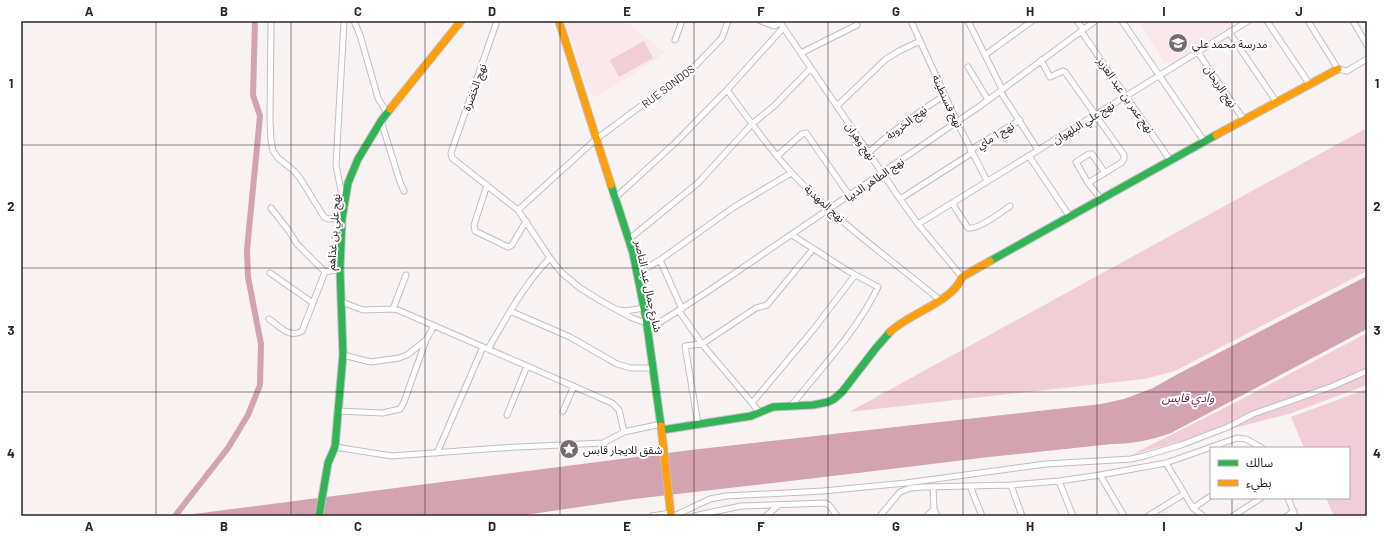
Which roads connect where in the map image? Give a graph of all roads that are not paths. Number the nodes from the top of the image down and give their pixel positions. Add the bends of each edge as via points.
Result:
1 (271, 21) edge
2 (344, 21) edge
3 (354, 21) edge
4 (497, 21) edge
5 (559, 21) edge
6 (682, 21) edge
7 (728, 21) edge
8 (761, 21) edge
9 (911, 21) edge
10 (968, 21) edge
11 (1032, 21) edge
12 (1077, 21) edge
13 (1095, 21) edge
14 (1122, 21) edge
15 (1248, 21) edge
16 (1267, 21) edge
17 (1308, 21) edge
18 (1353, 21) edge
19 (458, 22) edge
20 (780, 22) edge
21 (857, 25) dead end
22 (783, 28) junction
23 (1082, 30) junction
24 (1229, 32) junction
25 (675, 40) dead end
26 (920, 40) junction
27 (1367, 44) edge
28 (1197, 51) junction
29 (801, 53) junction
30 (985, 55) junction
31 (1367, 59) edge
32 (1041, 60) junction
33 (968, 67) dead end
34 (811, 68) junction
35 (1338, 69) junction
36 (1159, 75) junction
37 (1310, 85) junction
38 (727, 90) junction
39 (1001, 90) junction
40 (944, 95) junction
41 (1125, 95) junction
42 (988, 100) junction
43 (1277, 103) junction
44 (837, 106) junction
45 (387, 113) junction
46 (1095, 115) junction
47 (1020, 120) junction
48 (1244, 120) junction
49 (381, 121) junction
50 (957, 122) junction
51 (752, 124) junction
52 (595, 140) junction
53 (1204, 141) junction
54 (1038, 150) junction
55 (971, 151) junction
56 (869, 152) junction
57 (777, 156) junction
58 (1029, 156) junction
59 (1170, 160) junction
60 (791, 172) junction
61 (883, 172) junction
62 (1105, 172) junction
63 (987, 181) junction
64 (1088, 183) junction
65 (487, 185) junction
66 (404, 191) dead end
67 (849, 195) junction
68 (614, 199) junction
69 (900, 199) junction
70 (1100, 199) junction
71 (952, 203) junction
72 (344, 204) junction
73 (1010, 206) dead end
74 (271, 208) dead end
75 (829, 209) junction
76 (518, 210) junction
77 (1070, 217) junction
78 (342, 219) junction
79 (526, 221) junction
80 (918, 224) junction
81 (792, 234) junction
82 (628, 240) junction
83 (814, 249) junction
84 (550, 258) junction
85 (660, 260) junction
86 (340, 269) junction
87 (325, 272) junction
88 (270, 273) dead end
89 (637, 274) junction
90 (406, 275) dead end
91 (855, 275) junction
92 (962, 277) junction
93 (940, 300) junction
94 (342, 302) junction
95 (313, 303) junction
96 (644, 308) junction
97 (393, 309) junction
98 (616, 310) junction
99 (681, 310) junction
100 (510, 311) junction
101 (269, 319) dead end
102 (434, 326) junction
103 (647, 326) junction
104 (426, 340) junction
105 (702, 344) junction
106 (485, 348) junction
107 (343, 355) junction
108 (527, 366) junction
109 (653, 368) junction
110 (1367, 371) edge
111 (574, 386) junction
112 (752, 403) junction
113 (791, 406) junction
114 (338, 411) junction
115 (563, 411) dead end
116 (759, 412) junction
117 (507, 415) dead end
118 (698, 424) junction
119 (662, 427) junction
120 (624, 432) junction
121 (335, 447) junction
122 (1211, 447) edge
123 (1260, 447) edge
124 (1210, 448) edge
125 (436, 453) junction
126 (1166, 463) junction
127 (1100, 475) junction
128 (1059, 481) junction
129 (1011, 485) junction
130 (970, 486) junction
131 (933, 487) junction
132 (1184, 494) junction
133 (1210, 497) edge
134 (1259, 499) edge
135 (1288, 499) edge
136 (779, 505) junction
137 (1193, 508) junction
138 (934, 509) junction
139 (672, 512) edge
140 (1295, 514) edge
141 (704, 515) edge
142 (835, 515) edge
143 (319, 516) edge
144 (652, 516) edge
145 (694, 516) edge
146 (766, 516) edge
147 (880, 516) edge
148 (927, 516) edge
149 (937, 516) edge
150 (982, 516) edge
151 (1022, 516) edge
152 (1073, 516) edge
153 (1124, 516) edge
154 (1148, 516) edge
155 (1202, 516) edge
156 (1233, 516) edge
157 (1286, 516) edge

1 - 78 street via 270,120 273,151 300,178 324,217
2 - 72 street via 336,165
3 - 45 street via 378,98
4 - 65 street, نهج الخضرة via 451,153 453,160
5 - 52 main road, شارع جمال عبد الناصر
6 - 25 street
7 - 52 street, RUE SONDOS via 722,38 696,65
8 - 20 street via 774,26
9 - 26 street, نهج قسنطينة
10 - 30 street
11 - 30 street
12 - 23 street, نهج عمر بن عبد العزيز
13 - 23 street, نهج الطاهر الدبيا
14 - 36 street
15 - 24 street, نهج علي البلهوان
16 - 37 street
17 - 35 street
18 - 27 street
19 - 45 main road, نهج علي بن غذاهم
20 - 22 street, نهج وهران
21 - 29 street
22 - 29 street, نهج وهران
22 - 38 street
23 - 32 street, نهج الطاهر الدبيا
23 - 41 street, نهج عمر بن عبد العزيز
24 - 28 street, نهج علي البلهوان
24 - 43 street
26 - 40 street, نهج قسنطينة
26 - 44 street via 886,59
28 - 36 street, نهج علي البلهوان
28 - 48 street, نهج الريحان
29 - 34 street, نهج وهران
30 - 39 street
31 - 35 street via 1347,71
32 - 39 street, نهج الطاهر الدبيا
32 - 46 street via 1050,77 1065,72
33 - 42 street
34 - 44 street, نهج وهران
34 - 51 street via 774,106
35 - 37 main road
36 - 41 street, نهج علي البلهوان
36 - 53 street
37 - 43 main road
38 - 51 street, نهج المهدية
38 - 68 street via 675,143
39 - 42 street, نهج الطاهر الدبيا
39 - 47 street
40 - 50 street, نهج قسنطينة
40 - 56 street, نهج الخروبة via 899,126
41 - 46 street, نهج علي البلهوان
41 - 59 street, نهج عمر بن عبد العزيز
42 - 50 street, نهج الطاهر الدبيا
43 - 48 main road
44 - 56 street, نهج وهران
45 - 49 main road, نهج علي بن غذاهم
46 - 54 street, نهج علي البلهوان
46 - 62 street via 1125,157 1124,161
47 - 54 street
47 - 55 street, نهج 1 ماي
48 - 53 main road
49 - 66 street
49 - 72 main road, نهج علي بن غذاهم via 352,173
50 - 55 street, نهج قسنطينة
50 - 61 street, نهج الطاهر الدبيا
51 - 57 street, نهج المهدية
51 - 82 street via 694,186
52 - 68 main road, شارع جمال عبد الناصر
52 - 76 street, RUE SONDOS
53 - 59 main road
54 - 58 street, نهج علي البلهوان
55 - 63 street, نهج قسنطينة
55 - 69 street, نهج 1 ماي
56 - 61 street, نهج وهران
57 - 60 street, نهج المهدية
57 - 67 street via 806,133
58 - 63 street, نهج علي البلهوان
58 - 77 street
59 - 70 main road
60 - 75 street, نهج المهدية
60 - 85 street via 734,207
61 - 67 street, نهج الطاهر الدبيا
61 - 69 street, نهج وهران
62 - 64 street
62 - 64 street via 1092,154 1076,162
63 - 71 street, نهج علي البلهوان
64 - 70 street
65 - 76 street
65 - 79 street via 474,225 475,231 508,247 512,246
67 - 75 street, نهج الطاهر الدبيا
68 - 82 main road, شارع جمال عبد الناصر
69 - 80 street, نهج وهران
70 - 77 main road
71 - 73 street via 970,229
71 - 80 street, نهج علي البلهوان
72 - 78 main road, نهج علي بن غذاهم
74 - 87 street via 297,244
75 - 81 street, نهج الطاهر الدبيا
75 - 93 street, نهج المهدية
76 - 79 street
77 - 92 main road
78 - 86 main road, نهج علي بن غذاهم
79 - 84 street
80 - 92 street, نهج وهران
81 - 83 street
81 - 99 street, نهج الطاهر الدبيا
82 - 89 main road, شارع جمال عبد الناصر
83 - 91 street
83 - 105 street via 767,305 756,308
84 - 98 street via 561,272 580,288
84 - 100 street via 537,271
85 - 89 street
85 - 99 street
86 - 87 street
86 - 94 main road, نهج علي بن غذاهم
87 - 95 street
88 - 95 street
89 - 96 main road, شارع جمال عبد الناصر
90 - 97 street
91 - 112 street
91 - 113 street via 876,284 878,288 836,351
92 - 93 main road via 958,286
93 - 113 main road via 893,330 879,343 834,398 824,402
94 - 97 street via 363,310
94 - 107 main road, نهج علي بن غذاهم
95 - 101 street via 302,331 298,334 288,333
96 - 98 street
96 - 103 main road, شارع جمال عبد الناصر
97 - 102 street
98 - 103 street
99 - 103 street, نهج الطاهر الدبيا
99 - 105 street
100 - 106 street
100 - 109 street via 563,334 617,364 631,368
102 - 104 street
102 - 106 street
103 - 109 main road, شارع جمال عبد الناصر
104 - 107 street via 407,355 388,360 371,362
104 - 114 street via 400,409 383,413
105 - 112 street
105 - 118 street via 685,346
106 - 108 street
106 - 125 street
107 - 114 main road, نهج علي بن غذاهم
108 - 111 street
108 - 117 street
109 - 119 main road, شارع جمال عبد الناصر
110 - 139 street via 1333,386 1253,414 1228,427 1181,445 1131,459 1046,464 906,483 822,491 726,496
111 - 115 street
111 - 120 street via 616,406
112 - 116 street
113 - 116 main road via 768,408
114 - 121 main road, نهج علي بن غذاهم
116 - 118 main road via 751,416
118 - 119 main road
119 - 120 street
119 - 139 main road, شارع جمال عبد الناصر
120 - 125 street via 603,443
121 - 125 street via 392,456
121 - 143 main road, نهج علي بن غذاهم via 328,463
122 - 123 street via 1237,438 1246,439
124 - 126 street
126 - 127 street
126 - 132 street
127 - 128 street
127 - 153 street
128 - 129 street
128 - 152 street
129 - 130 street
129 - 151 street
130 - 131 street
130 - 150 street
131 - 138 street
131 - 147 street via 903,490
132 - 137 street
132 - 154 street
133 - 137 street
134 - 156 street
135 - 140 street
136 - 141 street via 732,507
136 - 142 street via 825,503
136 - 146 street
137 - 155 street
138 - 148 street
138 - 149 street
139 - 144 street
140 - 157 street
141 - 145 street

